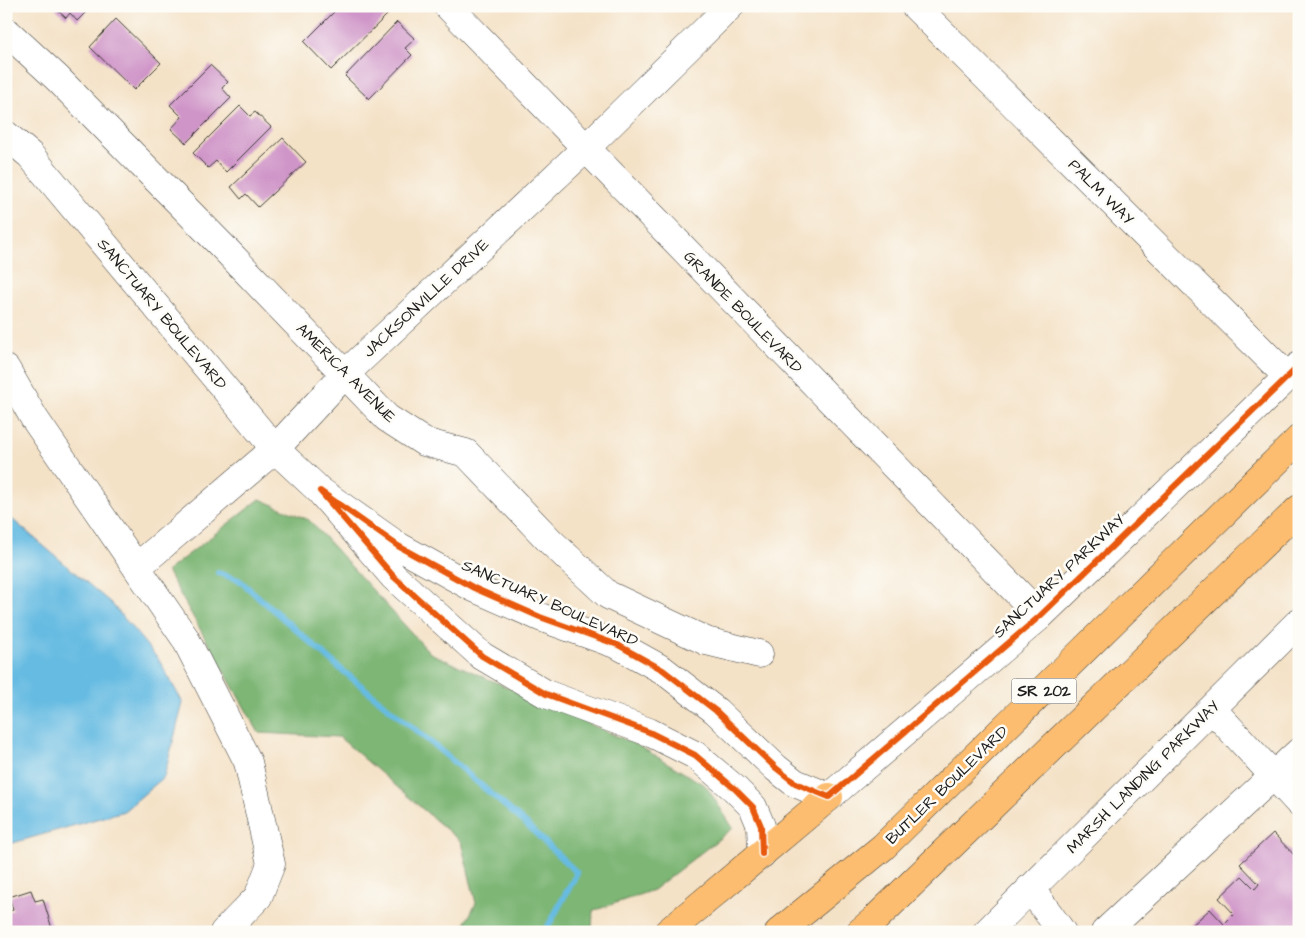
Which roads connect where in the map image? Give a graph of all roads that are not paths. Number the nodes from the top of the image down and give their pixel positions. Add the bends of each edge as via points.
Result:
1 (448, 6) edge
2 (730, 6) edge
3 (914, 6) edge
4 (6, 31) edge
5 (6, 135) edge
6 (584, 149) junction
7 (6, 369) edge
8 (1293, 372) edge
9 (344, 375) junction
10 (1299, 439) edge
11 (275, 449) junction
12 (320, 491) junction
13 (1299, 509) edge
14 (137, 567) junction
15 (1040, 616) junction
16 (1299, 622) edge
17 (759, 654) dead end
18 (1212, 708) junction
19 (1299, 752) edge
20 (1274, 776) junction
21 (829, 797) junction
22 (1299, 803) edge
23 (762, 854) junction
24 (1030, 888) junction
25 (224, 932) edge
26 (668, 932) edge
27 (780, 932) edge
28 (860, 932) edge
29 (987, 932) edge
30 (1062, 932) edge
31 (1105, 932) edge

1 - 6 street, GRANDE BOULEVARD
2 - 6 street, JACKSONVILLE DRIVE
3 - 8 street, PALM WAY
4 - 9 street, AMERICA AVENUE via 57,78
5 - 11 street, SANCTUARY BOULEVARD via 30,155
6 - 9 street, JACKSONVILLE DRIVE
6 - 15 street, GRANDE BOULEVARD
7 - 14 street via 34,418
8 - 15 street, SANCTUARY PARKWAY
9 - 11 street, JACKSONVILLE DRIVE
9 - 17 street, AMERICA AVENUE via 387,418 424,442 466,453 550,541 608,595 706,641
10 - 27 highway, BUTLER BOULEVARD / SR 202 via 883,847
11 - 12 street, SANCTUARY BOULEVARD
11 - 14 street, JACKSONVILLE DRIVE
12 - 21 street, SANCTUARY BOULEVARD via 398,546 474,588 540,617 618,645 663,670 716,711 795,783
12 - 23 street, SANCTUARY BOULEVARD via 394,577 482,656 546,694 649,732 695,755 753,807 761,826
13 - 28 highway, SR 202
14 - 25 street via 185,638 248,762 271,864 258,897
15 - 21 street, SANCTUARY PARKWAY
16 - 18 street, MARSH LANDING PARKWAY
18 - 20 street
18 - 24 street, MARSH LANDING PARKWAY
19 - 20 street
20 - 22 street
20 - 31 street
21 - 23 highway
23 - 26 highway
24 - 29 street, MARSH LANDING PARKWAY
24 - 30 street

